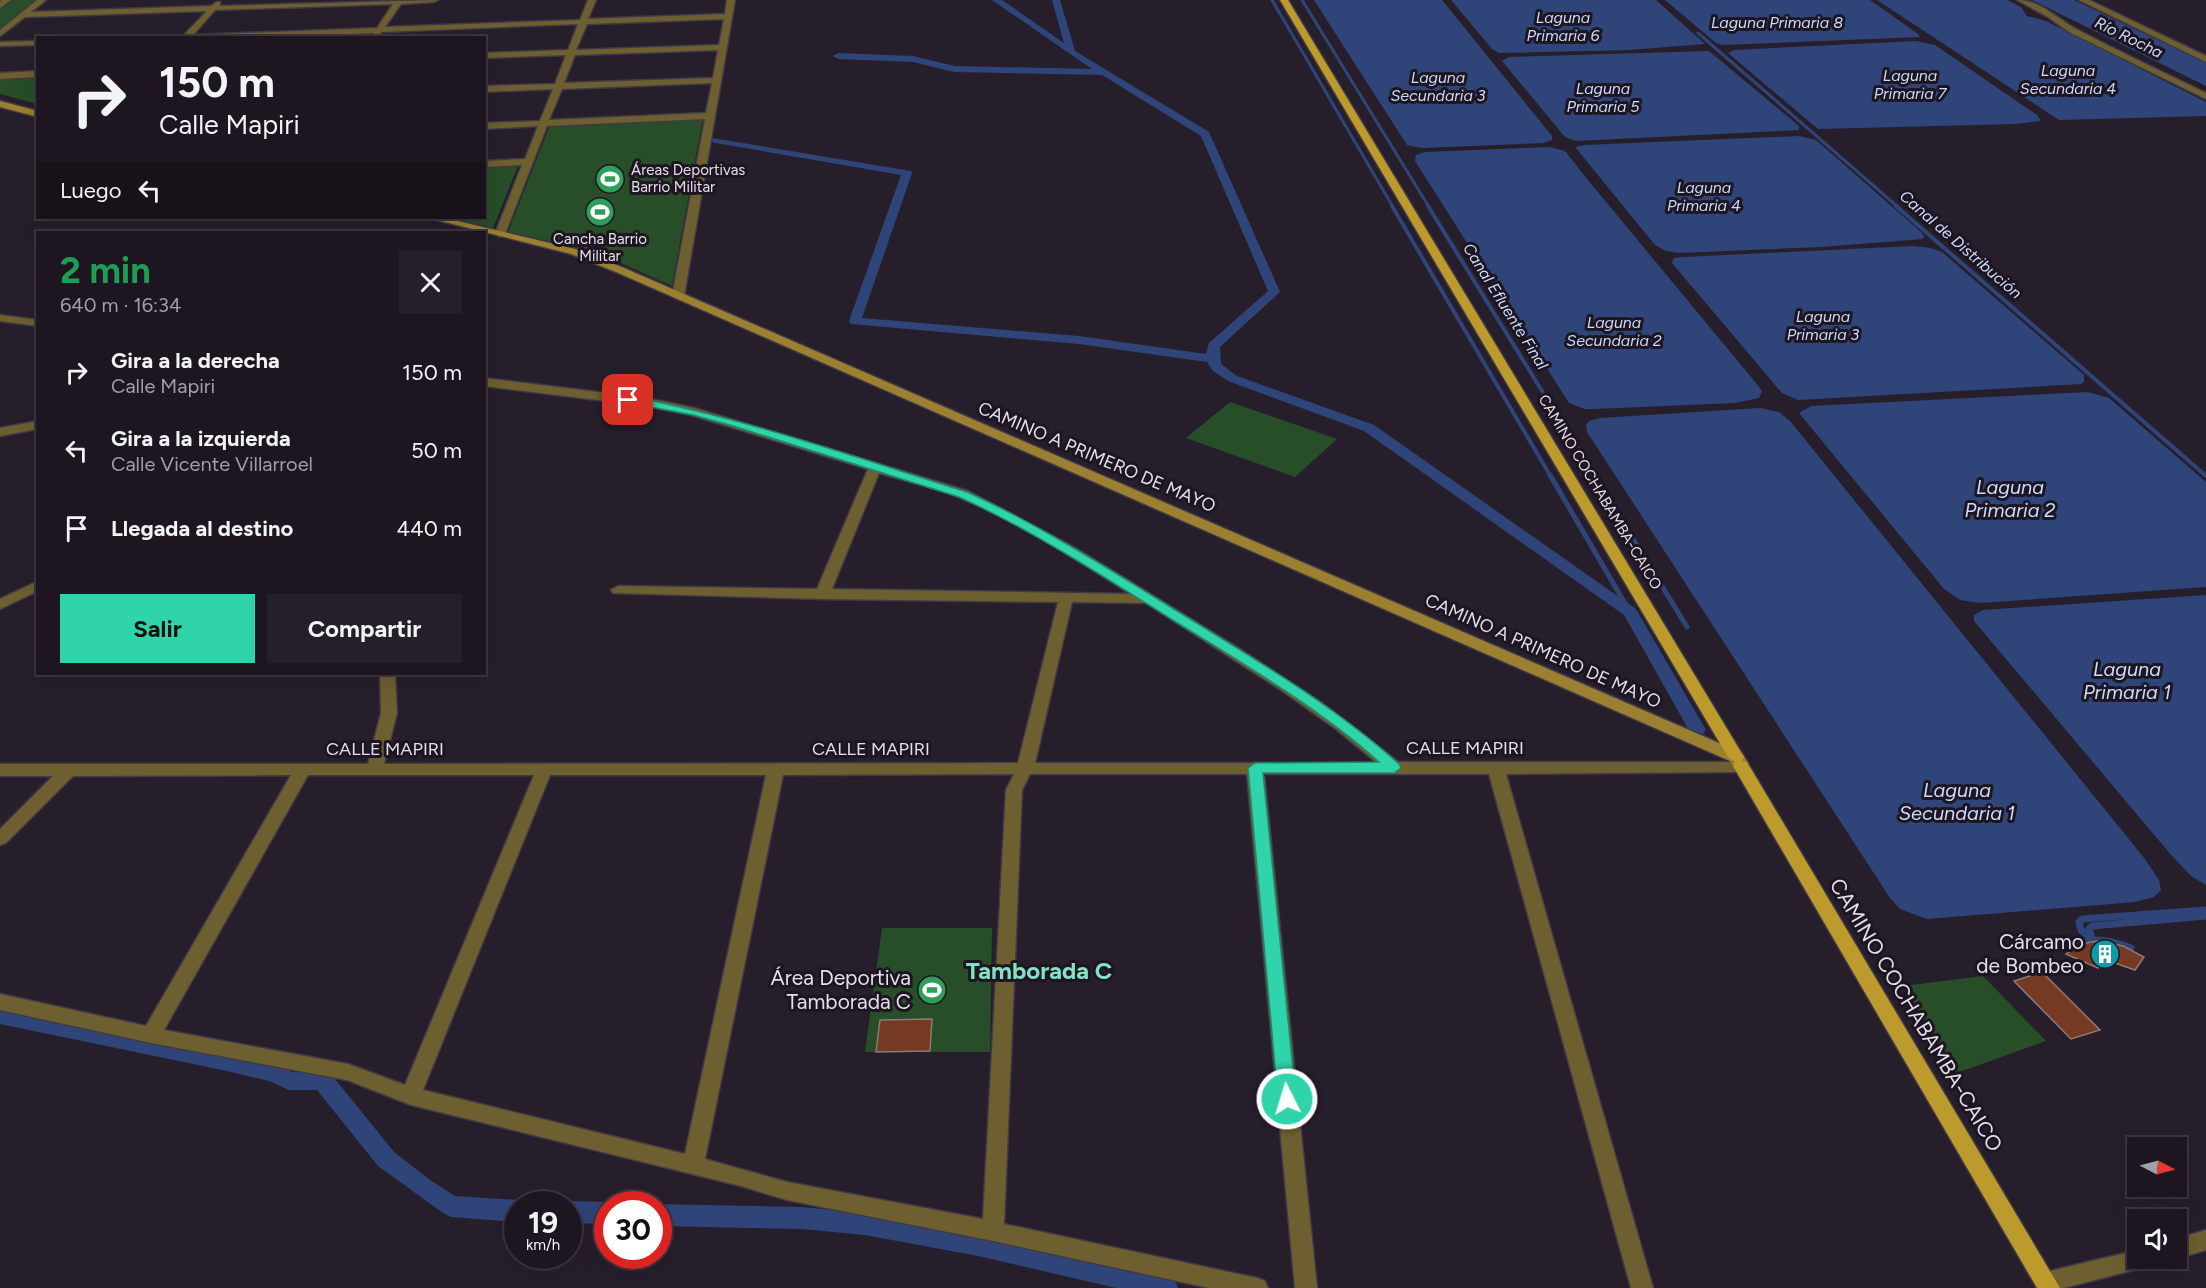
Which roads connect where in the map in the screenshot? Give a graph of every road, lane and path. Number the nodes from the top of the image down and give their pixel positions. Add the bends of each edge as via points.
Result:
1 (7, 0) edge
2 (42, 0) edge
3 (221, 0) edge
4 (434, 0) edge
5 (592, 0) edge
6 (731, 0) edge
7 (1284, 0) edge
8 (2020, 0) edge
9 (2083, 0) edge
10 (399, 1) edge
11 (410, 1) edge
12 (0, 6) edge
13 (214, 8) junction
14 (404, 10) dead end
15 (25, 15) junction
16 (728, 16) junction
17 (398, 20) dead end
18 (583, 22) junction
19 (392, 30) junction
20 (0, 34) edge
21 (377, 34) edge
22 (187, 36) edge
23 (250, 36) edge
24 (388, 36) edge
25 (36, 43) edge
26 (0, 44) edge
27 (722, 47) junction
28 (571, 53) junction
29 (486, 56) edge
30 (2206, 58) edge
31 (36, 74) edge
32 (0, 76) edge
33 (716, 80) junction
34 (558, 86) junction
35 (486, 89) edge
36 (2206, 96) edge
37 (0, 104) edge
38 (36, 113) edge
39 (710, 116) junction
40 (544, 123) junction
41 (486, 126) edge
42 (529, 162) junction
43 (486, 164) edge
44 (438, 219) edge
45 (500, 234) junction
46 (678, 296) junction
47 (0, 318) edge
48 (36, 323) edge
49 (486, 382) edge
50 (36, 425) edge
51 (0, 432) edge
52 (875, 467) junction
53 (36, 586) edge
54 (618, 590) dead end
55 (822, 595) junction
56 (1066, 598) junction
57 (1149, 599) junction
58 (0, 605) edge
59 (387, 675) edge
60 (1739, 762) junction
61 (545, 768) junction
62 (776, 768) junction
63 (1255, 768) junction
64 (1394, 768) junction
65 (1496, 768) junction
66 (303, 769) junction
67 (375, 769) junction
68 (1024, 769) junction
69 (0, 770) edge
70 (69, 770) junction
71 (0, 839) edge
72 (0, 1002) edge
73 (151, 1035) junction
74 (411, 1096) junction
75 (693, 1166) junction
76 (993, 1231) junction
77 (2206, 1240) edge
78 (2187, 1246) edge
79 (2127, 1263) edge
80 (2048, 1285) edge
81 (1257, 1288) edge
82 (1306, 1288) edge
83 (1642, 1288) edge

1 - 12 street
2 - 15 street
3 - 13 street
4 - 11 street
5 - 18 street
6 - 16 street
7 - 60 main road, CAMINO COCHABAMBA-CAICO
8 - 36 street
9 - 30 street
10 - 11 street
10 - 13 street
10 - 21 street
11 - 14 street
13 - 15 street
13 - 22 street
15 - 20 street
16 - 18 street
16 - 27 street
17 - 19 street
18 - 19 street
18 - 28 street
19 - 21 street
19 - 24 street
21 - 23 street
25 - 26 street
27 - 28 street
27 - 33 street
28 - 29 street
28 - 34 street
31 - 32 street
33 - 34 street
33 - 39 street
34 - 35 street
34 - 40 street
37 - 38 main road
39 - 40 street
39 - 46 street
40 - 41 street
40 - 42 street
42 - 43 street
42 - 45 street
44 - 45 main road, CAMINO A PRIMERO DE MAYO
45 - 46 main road, CAMINO A PRIMERO DE MAYO via 575,252
46 - 60 main road, CAMINO A PRIMERO DE MAYO
47 - 48 street
49 - 52 street via 648,402 694,412
50 - 51 street
52 - 55 street
52 - 57 street via 992,507
53 - 58 street
54 - 55 street
55 - 56 street
56 - 57 street
56 - 68 street
57 - 64 street via 1275,678
59 - 67 street via 389,713
60 - 65 street, CALLE MAPIRI
60 - 80 main road, CAMINO COCHABAMBA-CAICO
61 - 62 street, CALLE MAPIRI
61 - 67 street, CALLE MAPIRI
61 - 74 street
62 - 68 street, CALLE MAPIRI
62 - 75 street
63 - 64 street, CALLE MAPIRI
63 - 68 street, CALLE MAPIRI
63 - 82 street
64 - 65 street, CALLE MAPIRI
65 - 83 street
66 - 67 street, CALLE MAPIRI
66 - 70 street, CALLE MAPIRI
66 - 73 street
68 - 76 street via 1014,790
69 - 70 street, CALLE MAPIRI
70 - 71 street
72 - 73 street
73 - 74 street via 348,1072
74 - 75 street
75 - 76 street via 787,1191
76 - 81 street
77 - 78 street
79 - 80 street

